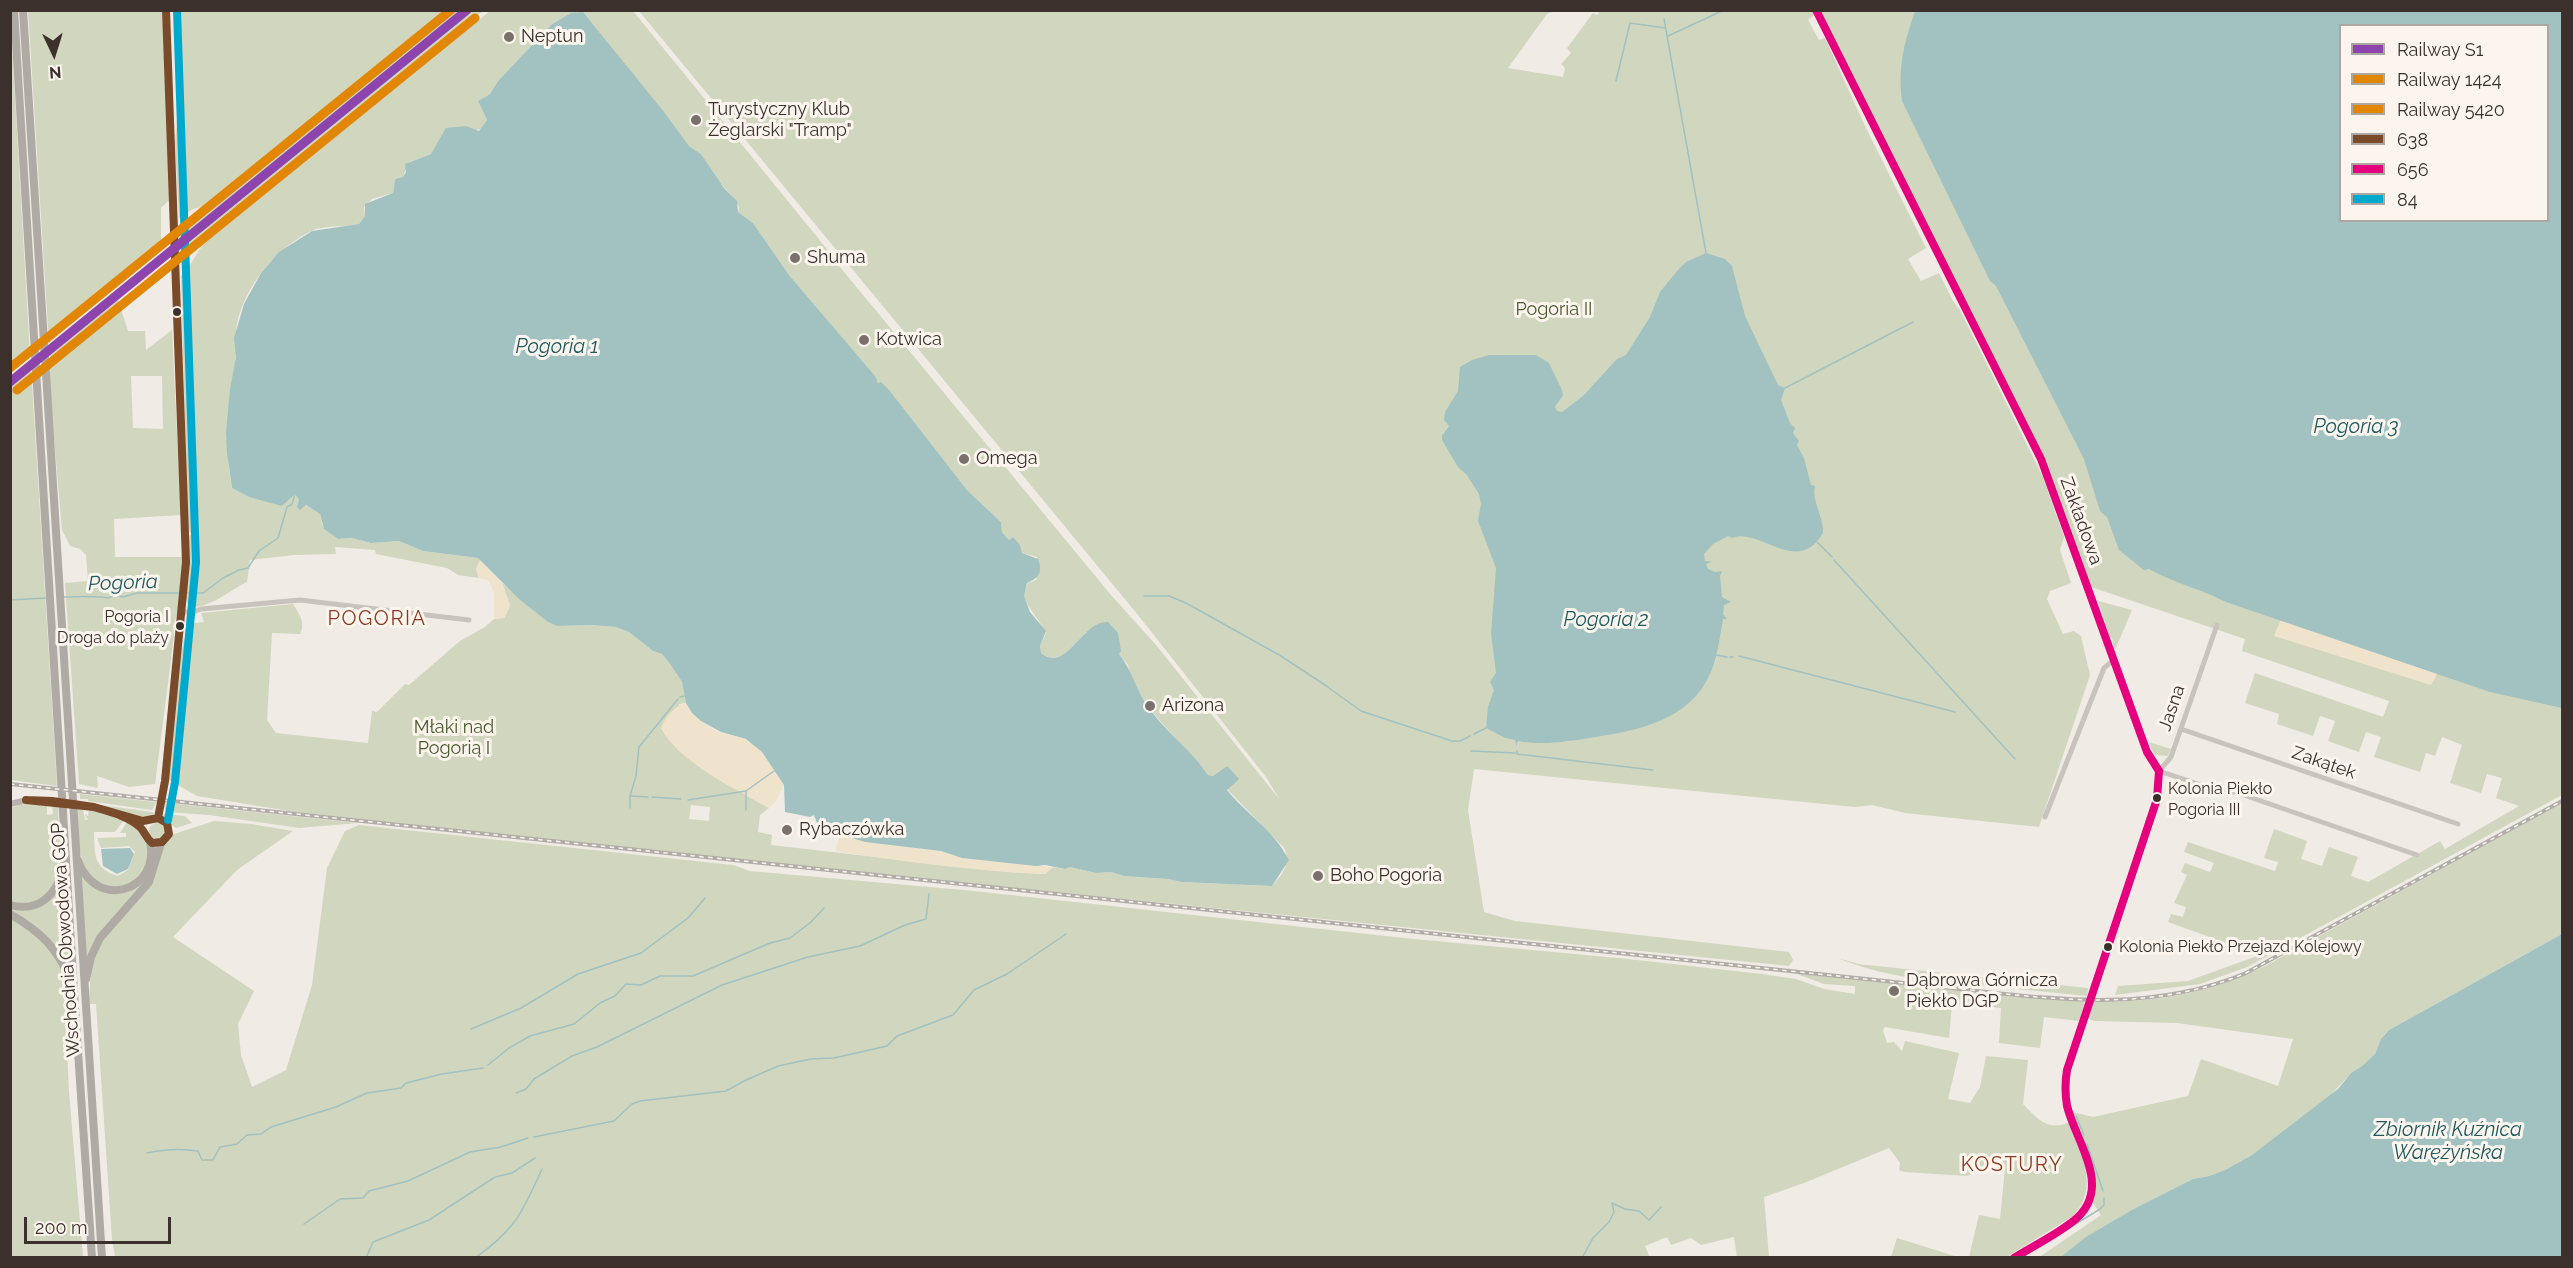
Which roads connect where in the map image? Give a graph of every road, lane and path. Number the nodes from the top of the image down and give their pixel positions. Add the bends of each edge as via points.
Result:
1 (14, 10) edge
2 (23, 10) edge
3 (166, 10) edge
4 (1816, 10) edge
5 (55, 590) junction
6 (182, 612) junction
7 (469, 620) dead end
8 (2217, 625) dead end
9 (2114, 660) junction
10 (2181, 729) junction
11 (2159, 771) junction
12 (10, 804) edge
13 (2045, 817) dead end
14 (127, 818) junction
15 (158, 818) junction
16 (149, 821) junction
17 (2458, 824) dead end
18 (144, 832) junction
19 (150, 842) junction
20 (161, 843) junction
21 (65, 851) junction
22 (75, 851) junction
23 (2417, 855) dead end
24 (10, 905) edge
25 (10, 914) edge
26 (84, 990) junction
27 (74, 992) junction
28 (92, 1257) edge
29 (102, 1257) edge
30 (2013, 1257) edge

1 - 5 highway, Wschodnia Obwodowa GOP via 36,382
2 - 5 highway, Wschodnia Obwodowa GOP
3 - 6 street via 186,542
4 - 9 street, Zakładowa via 2041,459
5 - 21 highway, Wschodnia Obwodowa GOP via 51,605
5 - 22 highway, Wschodnia Obwodowa GOP via 60,605
6 - 7 street via 300,600
6 - 15 street
8 - 10 street, Jasna
9 - 11 street, Zakładowa via 2146,752
9 - 13 street via 2104,668
10 - 11 street, Jasna via 2170,759
10 - 17 street, Zakątek
11 - 23 street via 2222,792 2236,792
11 - 30 street, Jasna via 2157,799 2067,1071 2066,1098 2093,1178 2091,1195 2085,1209 2073,1221
12 - 14 main road, bridge via 24,800 48,802 88,807
14 - 16 main road
14 - 18 main road
15 - 16 main road
15 - 20 main road via 169,830
16 - 18 main road
18 - 19 main road
19 - 20 main road
19 - 22 highway via 145,873 135,885 121,891 109,891 92,883 81,869
20 - 26 highway via 147,885 97,943
21 - 24 highway via 60,879 50,896 29,907
21 - 27 highway, Wschodnia Obwodowa GOP
22 - 26 highway, Wschodnia Obwodowa GOP
25 - 27 highway via 51,943
26 - 29 highway, Wschodnia Obwodowa GOP
27 - 28 highway, Wschodnia Obwodowa GOP

